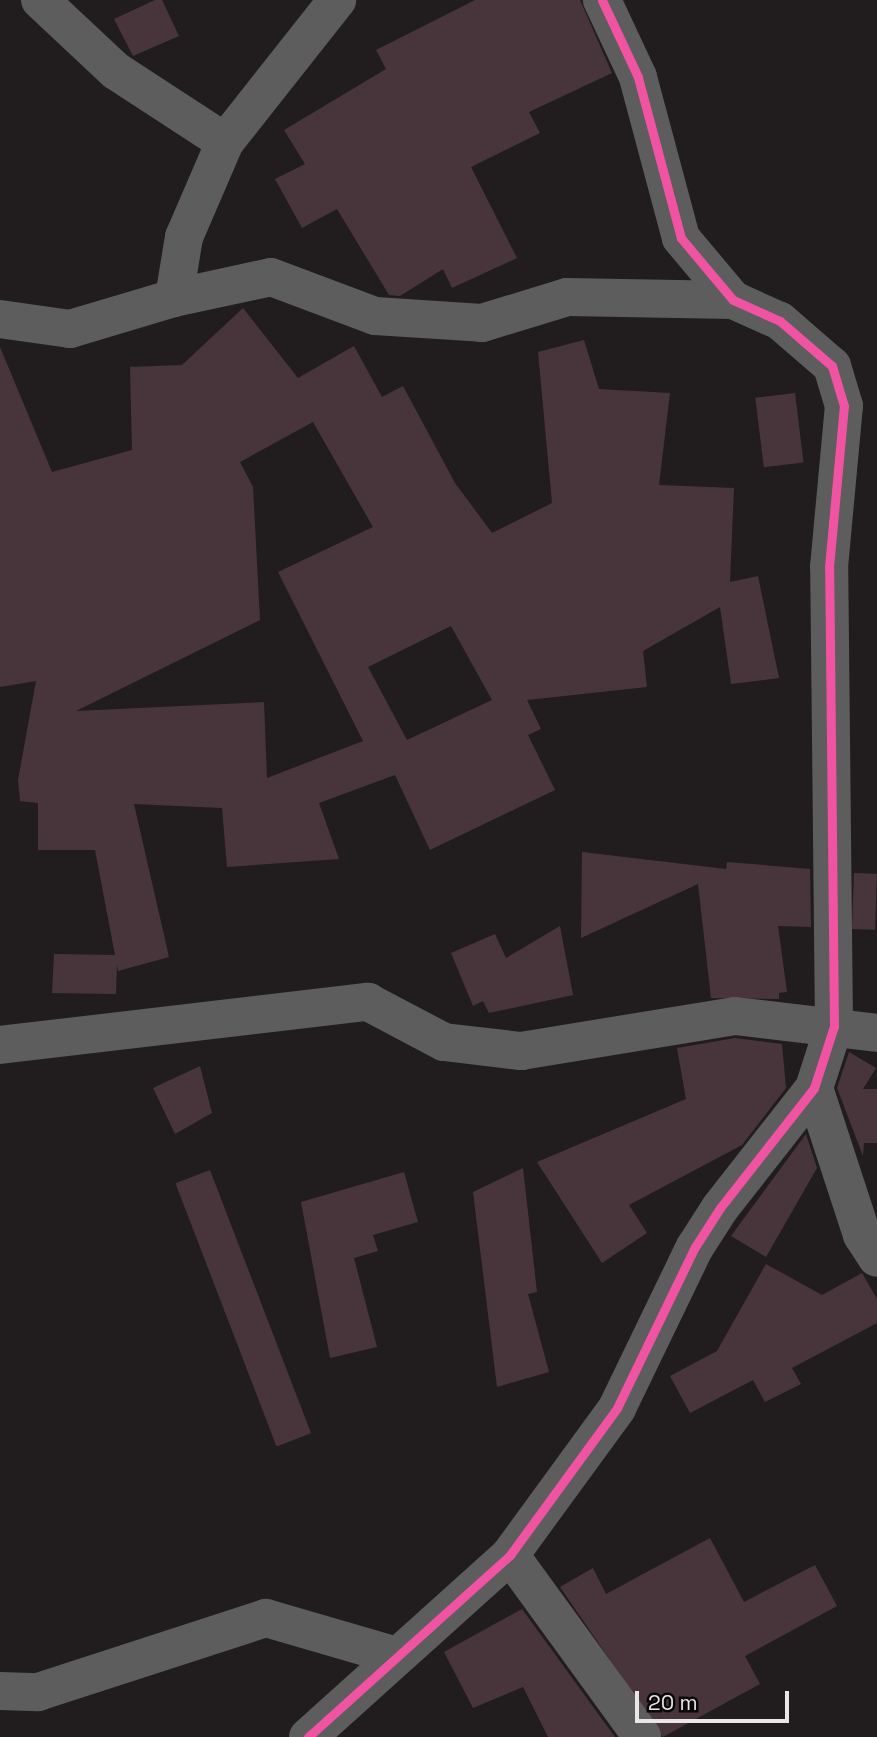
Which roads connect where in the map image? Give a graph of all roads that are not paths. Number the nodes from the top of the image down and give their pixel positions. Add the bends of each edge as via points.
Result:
1 (40, 0) edge
2 (337, 0) edge
3 (601, 0) edge
4 (225, 142) junction
5 (174, 298) junction
6 (733, 300) junction
7 (0, 319) edge
8 (834, 1026) junction
9 (877, 1033) edge
10 (0, 1045) edge
11 (814, 1088) junction
12 (877, 1258) edge
13 (510, 1555) junction
14 (397, 1656) junction
15 (0, 1691) edge
16 (308, 1737) edge
17 (642, 1737) edge

1 - 4 street via 116,71
2 - 4 street
3 - 6 street via 638,77 681,238
4 - 5 street via 184,237
5 - 6 street via 271,277 375,316 482,323 567,297
5 - 7 street via 70,330
6 - 8 street via 780,321 832,366 844,406 829,566
8 - 9 street
8 - 10 street via 735,1016 521,1051 444,1042 368,1002
8 - 11 street
11 - 12 street via 862,1234
11 - 13 street via 720,1208 695,1247 617,1408
13 - 14 street
13 - 17 street
14 - 15 street via 266,1618 38,1692
14 - 16 street

